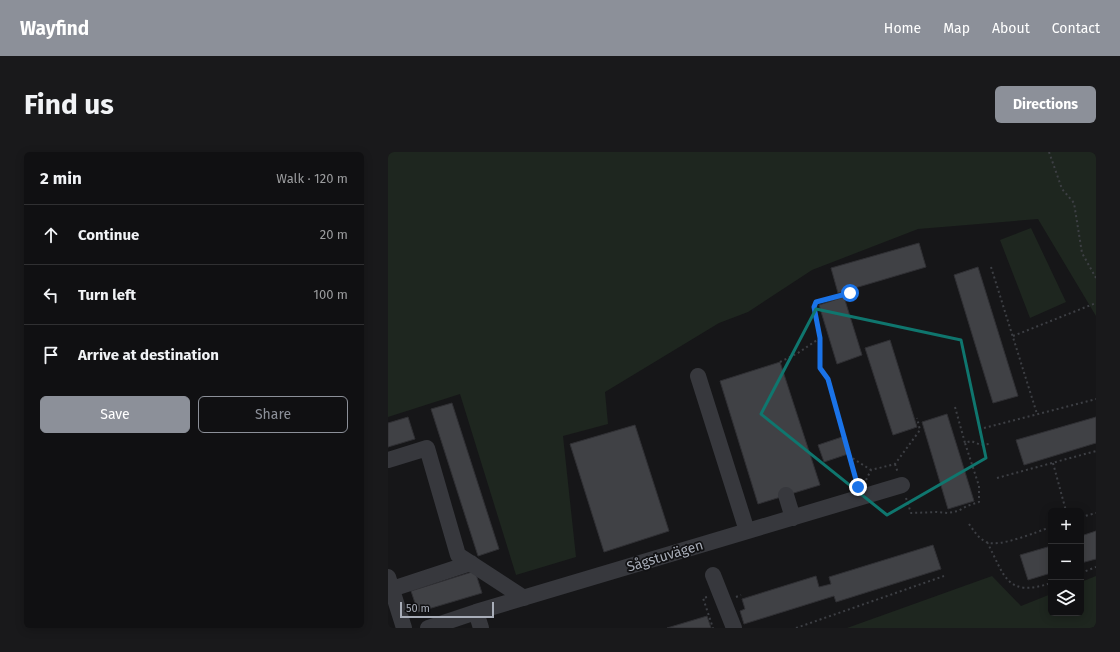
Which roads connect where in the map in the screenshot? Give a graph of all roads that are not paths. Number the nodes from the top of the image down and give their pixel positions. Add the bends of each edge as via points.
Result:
1 (698, 376) dead end
2 (388, 460) edge
3 (902, 485) dead end
4 (786, 495) dead end
5 (793, 518) junction
6 (747, 531) junction
7 (471, 563) junction
8 (713, 575) dead end
9 (390, 583) edge
10 (524, 598) junction
11 (476, 612) junction
12 (404, 628) edge
13 (428, 628) edge
14 (481, 628) edge
15 (734, 628) edge

1 - 6 street
2 - 7 street via 427,448 458,555
3 - 5 street, Sågstuvägen
4 - 5 street
5 - 6 street, Sågstuvägen
6 - 10 street, Sågstuvägen
7 - 9 street
7 - 10 street
8 - 15 street
9 - 12 street
10 - 11 street, Sågstuvägen
11 - 13 street, Sågstuvägen
11 - 14 street

